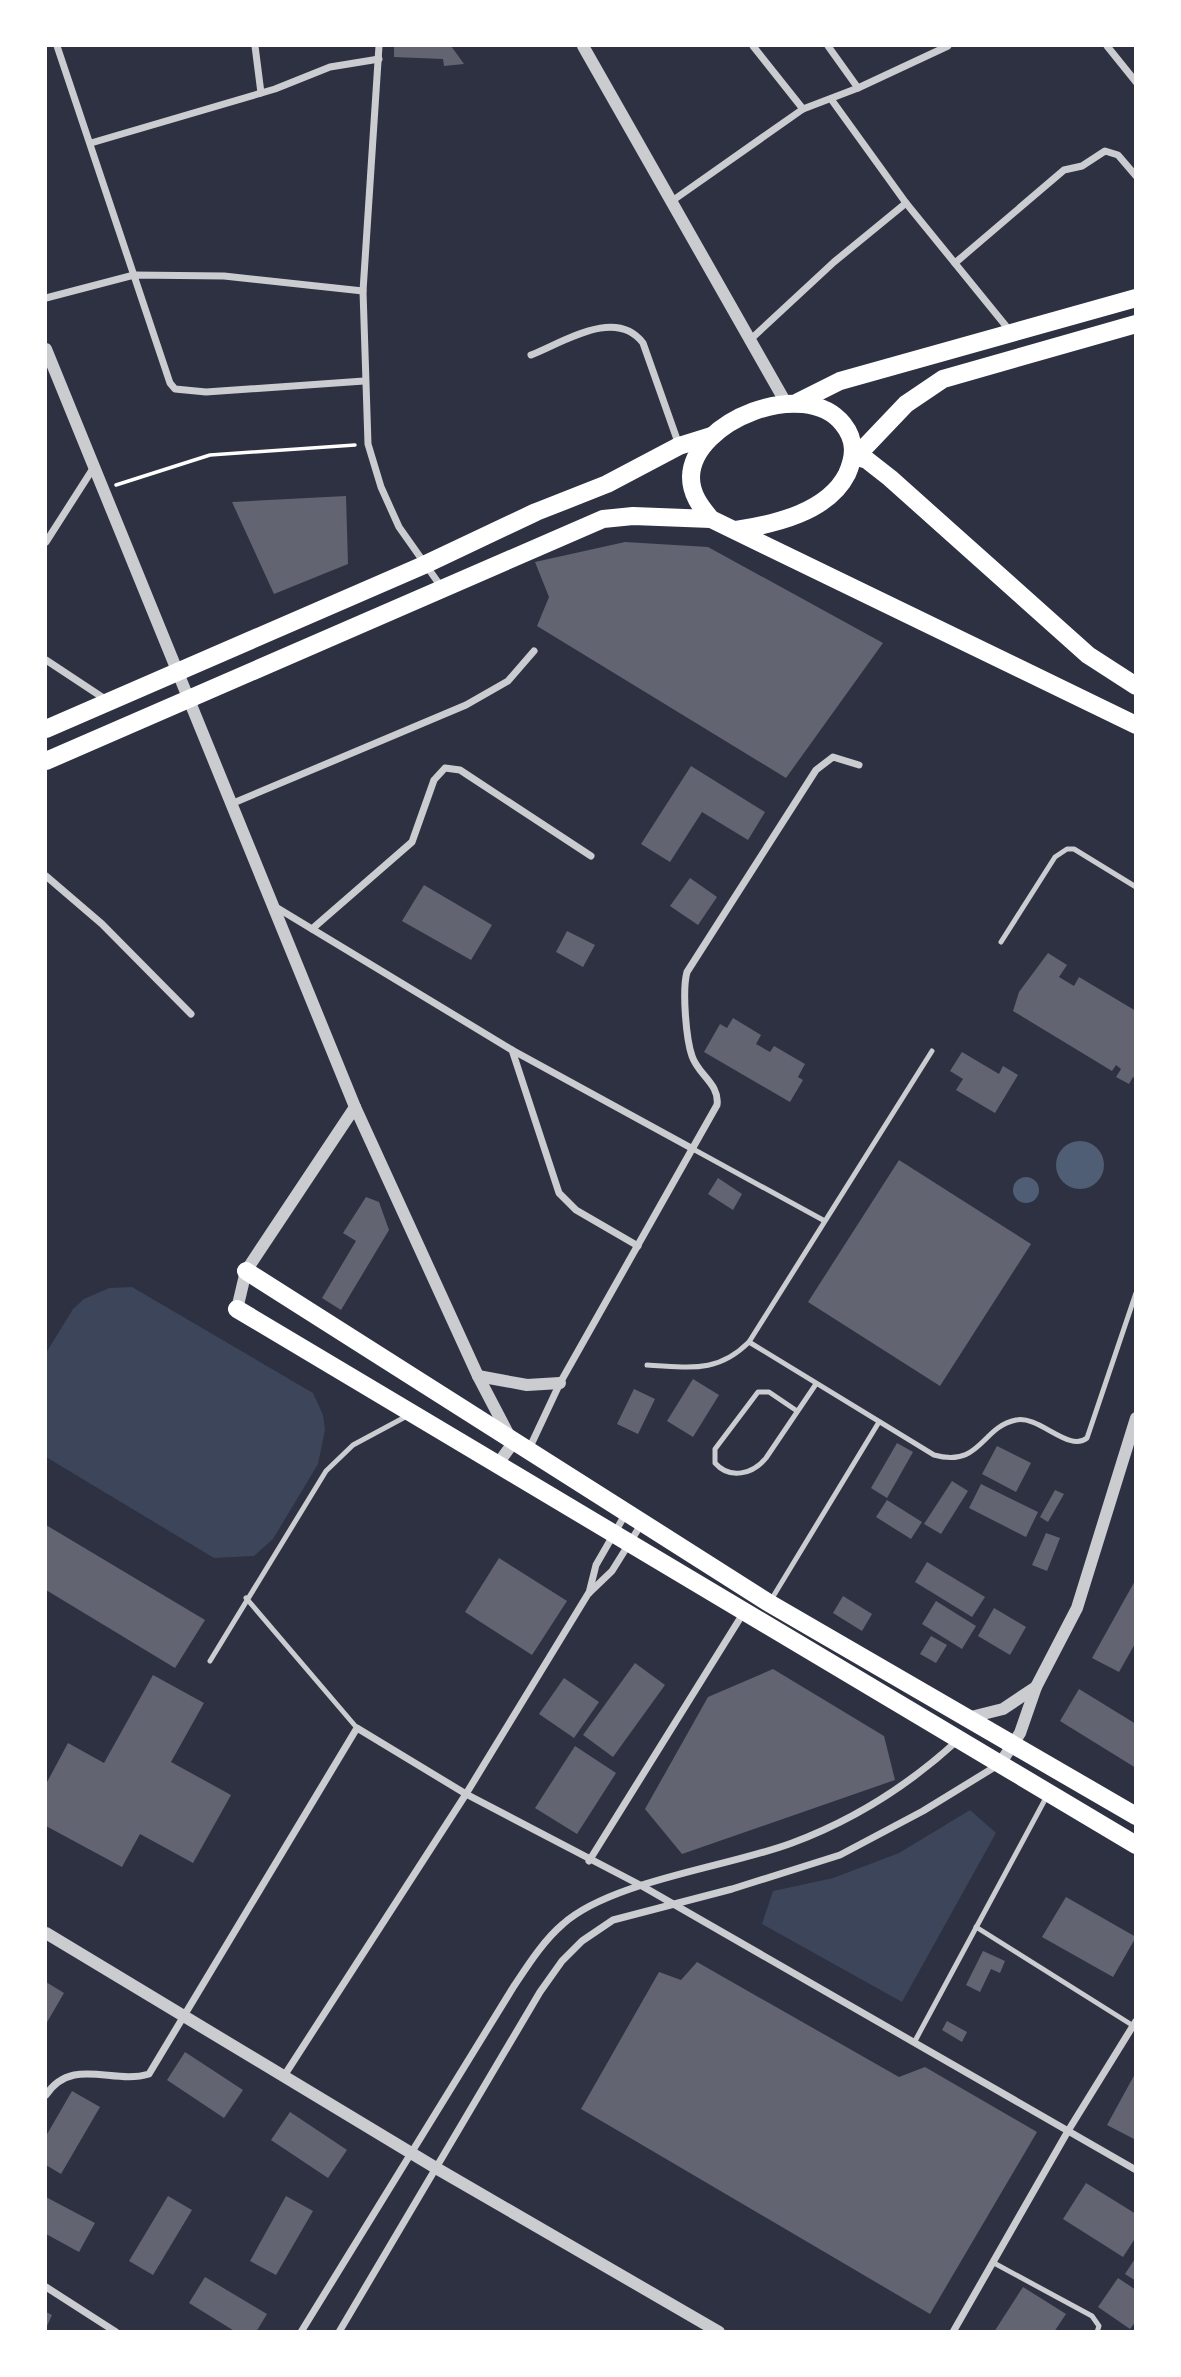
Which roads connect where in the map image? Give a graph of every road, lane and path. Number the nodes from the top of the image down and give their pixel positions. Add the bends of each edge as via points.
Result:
1 (57, 46) edge
2 (256, 46) edge
3 (379, 46) edge
4 (583, 46) edge
5 (754, 46) edge
6 (828, 46) edge
7 (948, 46) edge
8 (1107, 46) edge
9 (379, 59) junction
10 (1136, 82) edge
11 (858, 88) junction
12 (261, 93) junction
13 (831, 99) junction
14 (803, 109) junction
15 (91, 143) junction
16 (1136, 176) edge
17 (672, 201) junction
18 (906, 204) junction
19 (955, 263) junction
20 (134, 275) junction
21 (363, 291) junction
22 (46, 298) edge
23 (1136, 298) edge
24 (1136, 324) edge
25 (1010, 331) junction
26 (751, 339) junction
27 (46, 349) edge
28 (531, 355) dead end
29 (364, 381) junction
30 (790, 403) junction
31 (714, 435) junction
32 (368, 444) junction
33 (679, 446) junction
34 (854, 453) junction
35 (94, 466) junction
36 (102, 489) junction
37 (710, 519) junction
38 (736, 530) junction
39 (46, 542) edge
40 (424, 565) junction
41 (442, 588) junction
42 (534, 651) dead end
43 (46, 660) edge
44 (176, 671) junction
45 (1136, 686) edge
46 (188, 698) junction
47 (108, 701) junction
48 (1136, 725) edge
49 (46, 729) edge
50 (46, 761) edge
51 (859, 765) dead end
52 (231, 804) junction
53 (590, 856) dead end
54 (46, 876) edge
55 (1136, 887) edge
56 (274, 906) junction
57 (312, 929) junction
58 (1001, 942) dead end
59 (191, 1014) dead end
60 (512, 1050) junction
61 (932, 1051) dead end
62 (355, 1107) junction
63 (693, 1149) junction
64 (823, 1220) junction
65 (638, 1246) junction
66 (246, 1271) junction
67 (1136, 1293) edge
68 (237, 1309) joint
69 (749, 1342) junction
70 (647, 1365) dead end
71 (478, 1376) junction
72 (560, 1383) junction
73 (816, 1384) junction
74 (410, 1411) junction
75 (797, 1411) junction
76 (1136, 1418) edge
77 (878, 1422) junction
78 (520, 1448) junction
79 (497, 1465) junction
80 (625, 1513) junction
81 (642, 1523) junction
82 (612, 1534) junction
83 (629, 1544) junction
84 (589, 1594) junction
85 (246, 1598) junction
86 (769, 1603) junction
87 (744, 1612) junction
88 (210, 1661) dead end
89 (1036, 1688) junction
90 (965, 1718) junction
91 (357, 1728) junction
92 (958, 1740) junction
93 (1012, 1746) junction
94 (1000, 1764) junction
95 (1048, 1793) junction
96 (466, 1794) junction
97 (1136, 1816) edge
98 (1136, 1845) edge
99 (589, 1861) junction
100 (642, 1886) junction
101 (669, 1903) junction
102 (976, 1927) junction
103 (46, 1933) edge
104 (184, 2017) junction
105 (1133, 2029) edge
106 (915, 2041) junction
107 (284, 2076) junction
108 (46, 2095) edge
109 (1068, 2131) junction
110 (410, 2152) junction
111 (436, 2168) junction
112 (1136, 2170) edge
113 (994, 2263) junction
114 (46, 2287) edge
115 (116, 2332) edge
116 (301, 2332) edge
117 (339, 2332) edge
118 (719, 2332) edge
119 (953, 2332) edge
120 (1097, 2332) edge

1 - 15 street
2 - 12 street
3 - 9 street
4 - 17 street
5 - 14 street
6 - 11 street
7 - 11 street
8 - 10 street
9 - 12 street via 330,67
9 - 21 street
11 - 13 street
12 - 15 street
13 - 14 street
13 - 18 street
14 - 17 street
15 - 20 street
16 - 19 street via 1118,155 1105,151 1082,166 1064,170
17 - 26 street
18 - 19 street
18 - 26 street via 834,262
19 - 25 street
20 - 21 street via 224,276
20 - 22 street
20 - 29 street via 175,389 206,392
21 - 29 street
23 - 25 main road
24 - 34 main road via 943,379 906,404
25 - 30 main road via 840,381
26 - 30 street
27 - 35 street
28 - 33 street via 606,326 634,332 643,343
29 - 32 street
30 - 31 main road via 760,409
30 - 34 main road via 817,404 835,414 849,431
31 - 33 main road
31 - 37 main road via 697,453 691,476 695,500
32 - 36 path via 210,455
32 - 40 street via 399,527
33 - 40 main road via 607,484
34 - 38 main road via 836,491 818,504 765,526
34 - 45 main road via 890,478 1088,655
35 - 36 street
35 - 39 street
36 - 44 street
37 - 38 main road
37 - 41 main road via 603,519
38 - 48 main road
40 - 41 street
40 - 44 main road
41 - 46 main road
42 - 52 street via 508,681 466,705
43 - 47 street
44 - 46 street
44 - 47 main road
46 - 50 main road
46 - 52 street
47 - 49 main road
51 - 63 street via 833,757 816,770 687,972 692,1058 718,1098
52 - 56 street
53 - 57 street via 460,770 444,768 434,780 412,842
54 - 59 street via 102,924
55 - 58 lane via 1067,849 1055,857
56 - 57 street
56 - 62 street
57 - 60 street
60 - 63 street
60 - 65 street via 559,1193 576,1210
61 - 64 lane
62 - 66 street
62 - 71 street
63 - 64 lane
63 - 65 street
64 - 69 lane
65 - 72 street
66 - 68 street
66 - 78 main road
67 - 77 lane via 1083,1442 1031,1421 1016,1420 969,1454 946,1458
68 - 74 main road
69 - 70 lane via 721,1363 703,1367
69 - 73 lane
71 - 72 street via 527,1385
71 - 78 street
72 - 78 street
73 - 75 lane
73 - 77 lane
74 - 79 main road
74 - 85 lane via 353,1445 326,1471
75 - 75 lane via 754,1469 738,1474 715,1463 715,1449 758,1392 769,1392
76 - 89 street via 1077,1608
77 - 86 lane
78 - 79 street
78 - 80 main road
79 - 82 main road
80 - 81 main road
80 - 82 street
81 - 83 street
81 - 86 main road
82 - 83 main road
82 - 84 street via 596,1565
83 - 84 street
83 - 87 main road
84 - 96 street
85 - 88 lane
85 - 91 lane
86 - 90 main road
87 - 92 main road
87 - 99 street
89 - 90 street via 1003,1709
89 - 93 street
90 - 93 main road
91 - 96 street
91 - 104 street
92 - 94 main road
92 - 100 street via 921,1773 843,1820 792,1843
93 - 94 street
93 - 97 main road
94 - 95 main road
94 - 101 street via 840,1855 732,1889
95 - 98 main road
95 - 102 lane
96 - 99 street
96 - 107 street
99 - 100 street
100 - 101 street
100 - 110 street via 603,1899 564,1923 537,1953
101 - 106 street
101 - 111 street via 613,1920 562,1961
102 - 105 lane
102 - 106 lane
103 - 104 street
104 - 107 street
104 - 108 street via 149,2074 66,2075
105 - 109 street
106 - 109 street
107 - 110 street
109 - 112 street
109 - 113 street
110 - 111 street
110 - 116 street
111 - 117 street
111 - 118 street
113 - 119 street
113 - 120 lane via 1093,2316
114 - 115 street

